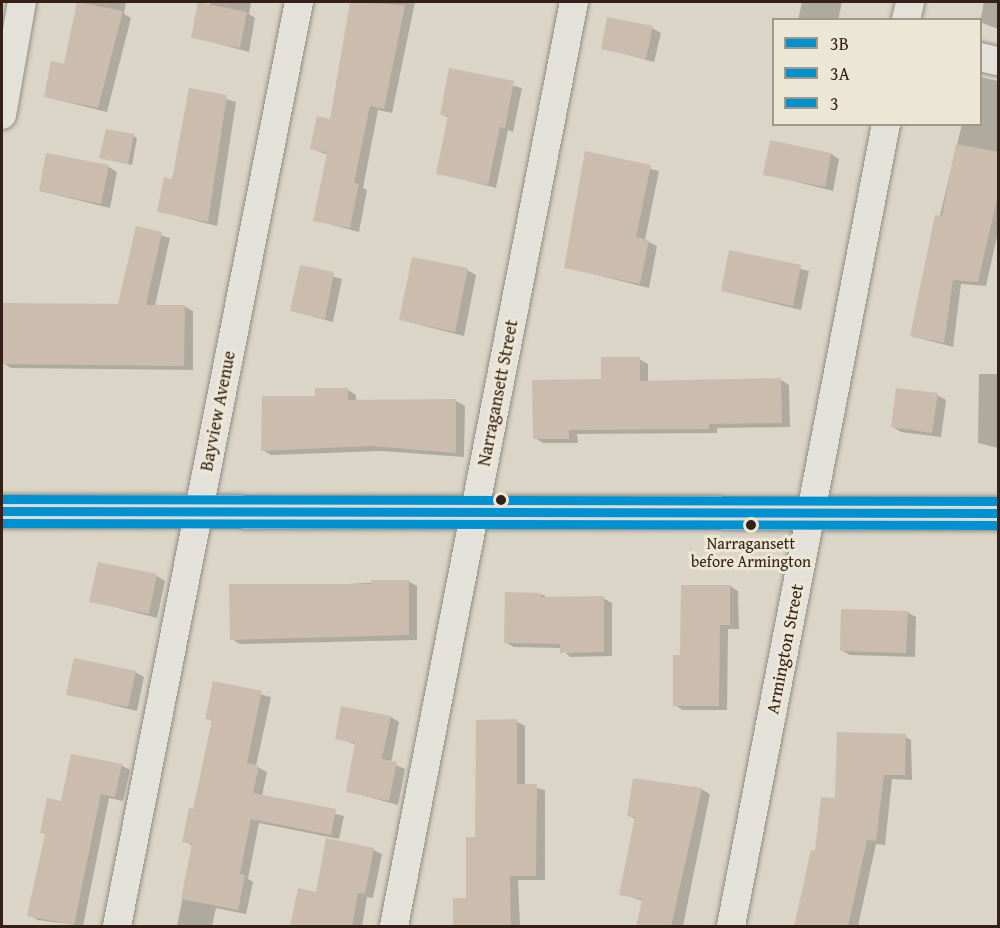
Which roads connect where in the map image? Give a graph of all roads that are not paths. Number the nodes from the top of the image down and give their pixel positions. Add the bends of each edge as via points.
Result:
1 (22, 2) edge
2 (299, 2) edge
3 (574, 2) edge
4 (909, 2) edge
5 (906, 18) edge
6 (982, 57) edge
7 (999, 61) edge
8 (2, 115) edge
9 (886, 126) edge
10 (198, 510) junction
11 (2, 511) edge
12 (475, 512) junction
13 (999, 513) edge
14 (812, 515) junction
15 (117, 927) edge
16 (394, 927) edge
17 (731, 927) edge

1 - 8 street
2 - 10 street, Bayview Avenue
3 - 12 street, Narragansett Street
4 - 5 street
6 - 7 street
9 - 14 street, Armington Street
10 - 11 main road
10 - 12 main road
10 - 15 street, Bayview Avenue
12 - 14 main road
12 - 16 street, Narragansett Street
13 - 14 main road
14 - 17 street, Armington Street

